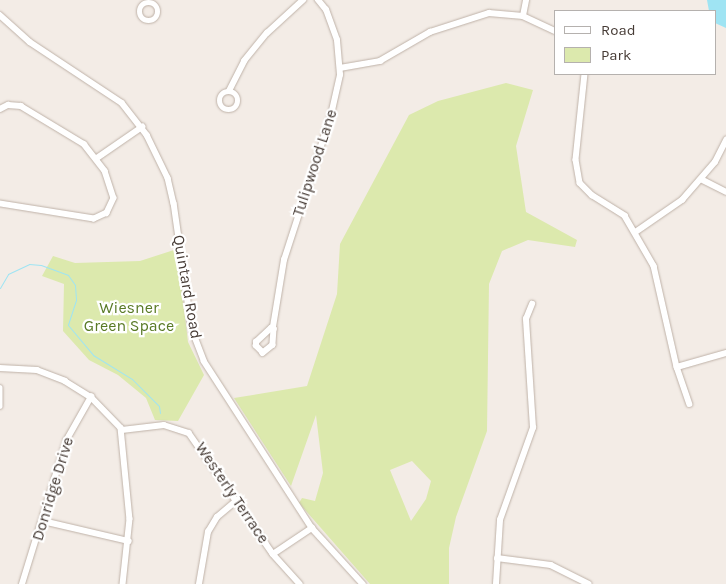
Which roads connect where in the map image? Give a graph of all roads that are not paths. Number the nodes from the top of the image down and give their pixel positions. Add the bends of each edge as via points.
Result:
1 (303, 0) edge
2 (318, 0) edge
3 (526, 0) edge
4 (0, 14) edge
5 (523, 16) junction
6 (554, 31) edge
7 (340, 68) junction
8 (585, 75) edge
9 (229, 90) dead end
10 (0, 109) edge
11 (142, 127) junction
12 (726, 140) edge
13 (97, 158) junction
14 (701, 179) junction
15 (726, 192) edge
16 (0, 204) edge
17 (637, 231) junction
18 (532, 304) dead end
19 (273, 328) dead end
20 (726, 353) edge
21 (677, 367) junction
22 (0, 368) edge
23 (0, 388) edge
24 (92, 397) junction
25 (690, 404) dead end
26 (0, 406) edge
27 (122, 430) junction
28 (237, 500) junction
29 (43, 521) junction
30 (312, 528) junction
31 (129, 542) junction
32 (273, 554) junction
33 (497, 558) junction
34 (22, 584) edge
35 (123, 584) edge
36 (199, 584) edge
37 (300, 584) edge
38 (363, 584) edge
39 (496, 584) edge
40 (589, 584) edge

1 - 9 street via 267,33 244,61
2 - 7 street, Tulipwood Lane via 331,22
3 - 5 street
4 - 11 street, Quintard Road via 30,42 110,93
5 - 6 street
5 - 7 street via 503,12 483,14 430,32 380,61
7 - 19 street, Tulipwood Lane via 335,101 284,260
8 - 17 street via 576,160 580,183 624,216
10 - 13 street via 15,104 28,109 84,144
11 - 13 street
11 - 30 street, Quintard Road via 157,153 174,203 197,346 229,402
12 - 14 street
13 - 16 street via 114,198 111,209 100,217 84,218
14 - 15 street
14 - 17 street via 682,200
17 - 21 street via 654,266
18 - 33 street via 526,319 533,428 500,520
20 - 21 street
21 - 25 street
22 - 24 street via 37,370
23 - 26 street
24 - 27 street
24 - 29 street, Donridge Drive via 66,442
27 - 28 street, Westerly Terrace via 164,425 184,429 198,442
27 - 31 street via 129,485
28 - 32 street, Westerly Terrace
28 - 36 street via 217,517 208,532
29 - 31 street
29 - 34 street, Donridge Drive
30 - 32 street
30 - 38 street, Quintard Road
31 - 35 street
32 - 37 street, Westerly Terrace
33 - 39 street
33 - 40 street via 551,565

